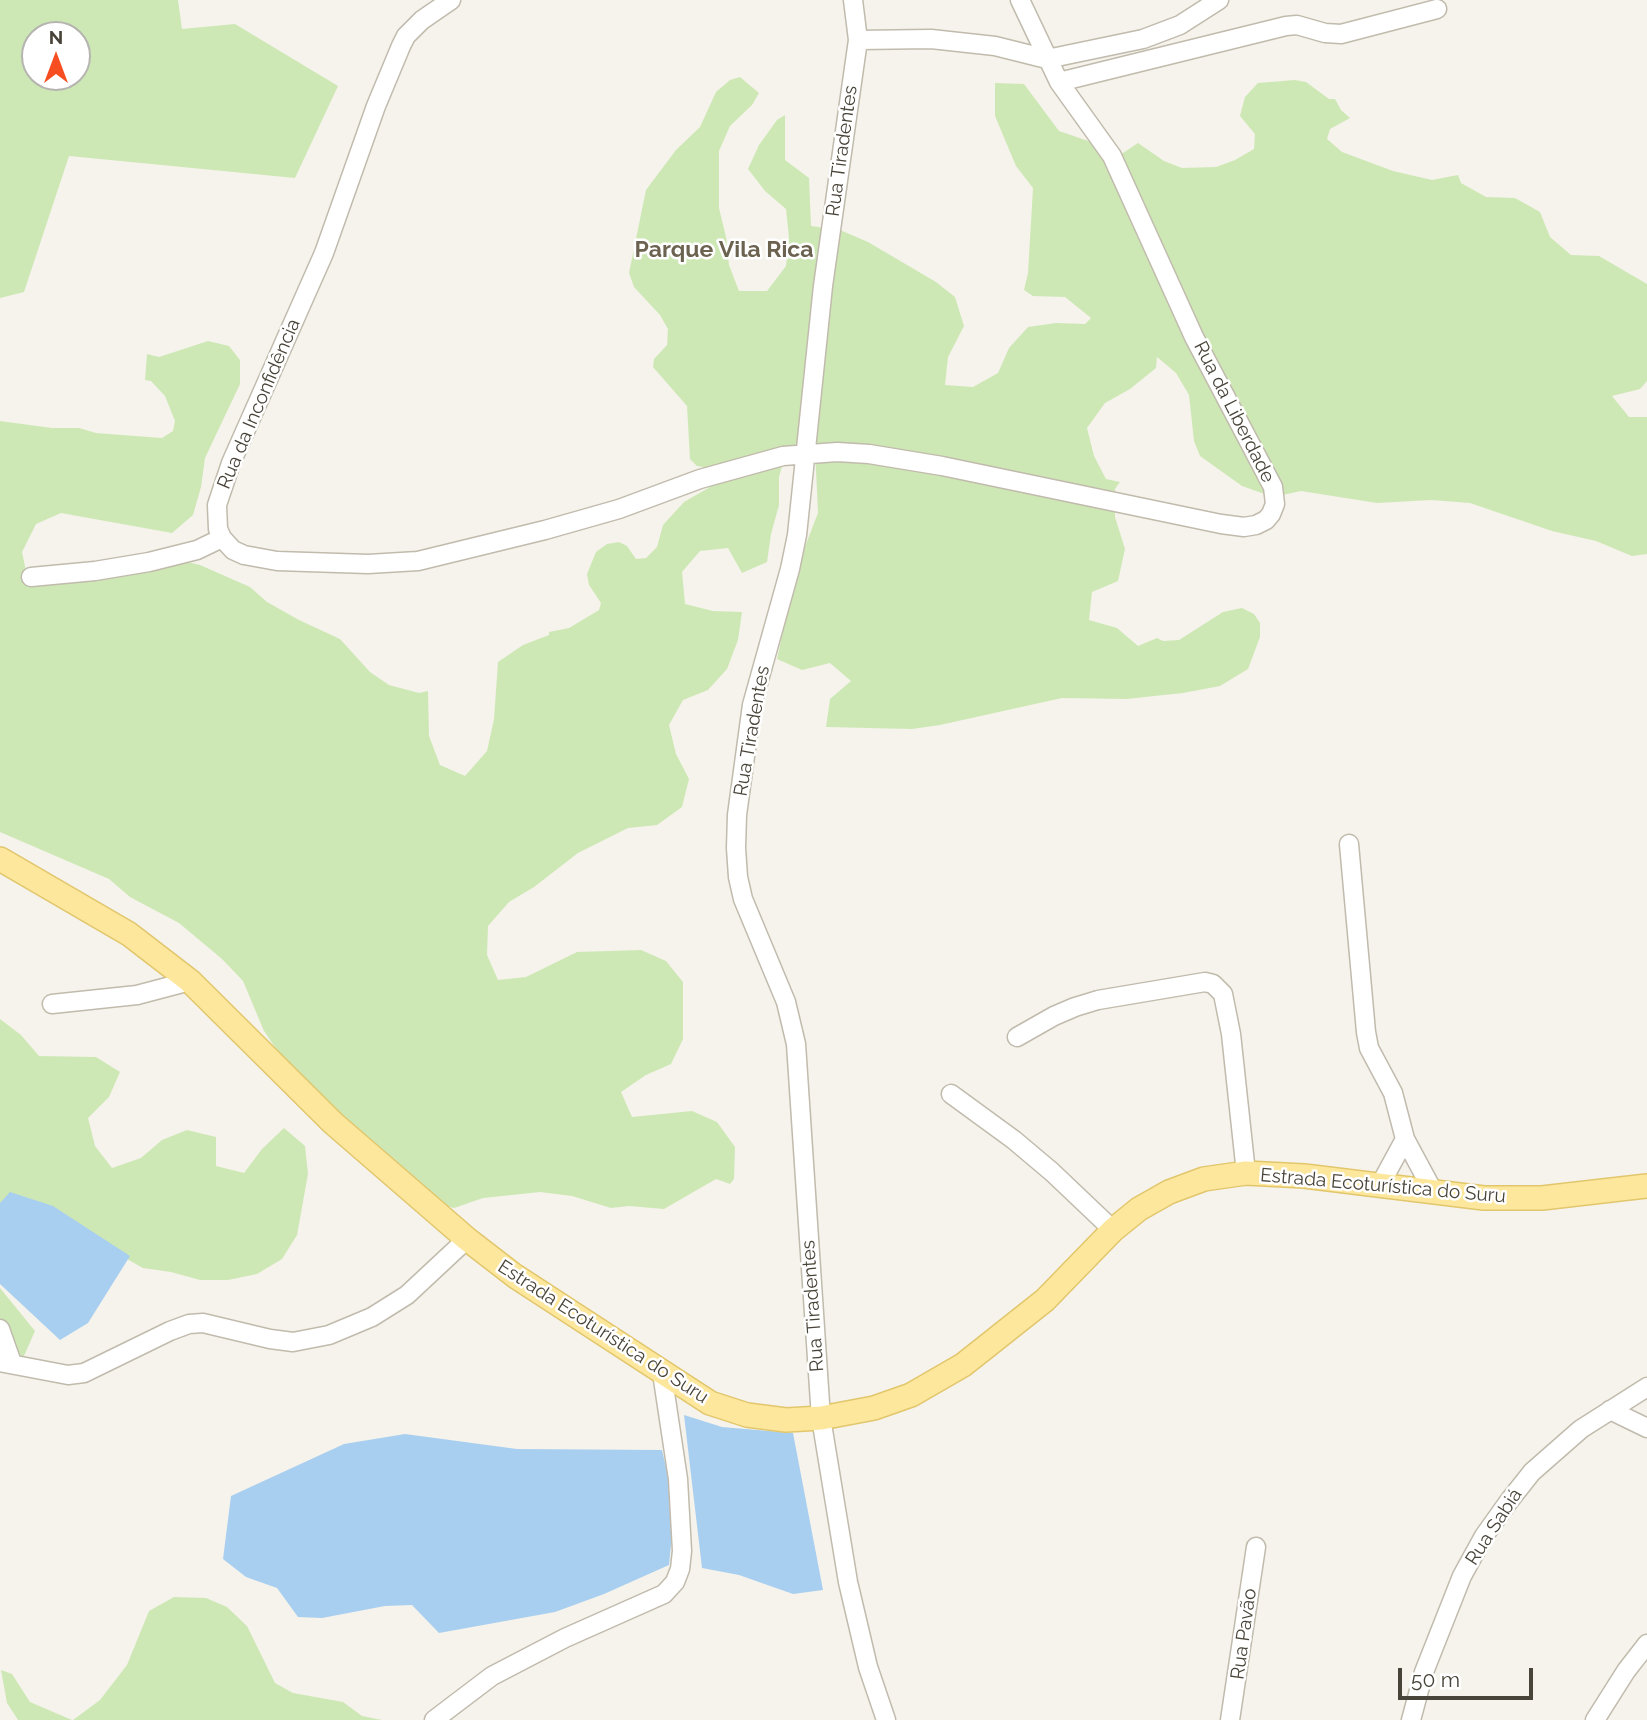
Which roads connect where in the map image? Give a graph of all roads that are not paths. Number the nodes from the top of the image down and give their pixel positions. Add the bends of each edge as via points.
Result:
1 (451, 0) edge
2 (853, 0) edge
3 (1020, 0) edge
4 (1219, 0) edge
5 (1437, 9) dead end
6 (858, 40) junction
7 (1047, 59) junction
8 (1059, 82) junction
9 (805, 453) junction
10 (222, 538) junction
11 (31, 577) dead end
12 (1349, 844) dead end
13 (0, 859) edge
14 (190, 981) junction
15 (52, 1004) dead end
16 (1017, 1037) dead end
17 (951, 1094) dead end
18 (1405, 1139) junction
19 (1246, 1173) junction
20 (1380, 1185) junction
21 (1647, 1186) edge
22 (1433, 1191) junction
23 (1113, 1230) junction
24 (467, 1239) junction
25 (0, 1329) edge
26 (6, 1363) edge
27 (662, 1373) junction
28 (1647, 1387) edge
29 (1610, 1410) junction
30 (821, 1418) junction
31 (1647, 1428) edge
32 (1256, 1547) dead end
33 (1647, 1644) edge
34 (434, 1720) edge
35 (886, 1720) edge
36 (1230, 1720) edge
37 (1411, 1720) edge
38 (1595, 1720) edge

1 - 10 street, Rua da Inconfidência via 422,20 401,46 324,253 231,463 216,515
2 - 6 street, Rua Tiradentes
3 - 7 street, Rua da Liberdade
4 - 7 street via 1180,25 1143,39
5 - 8 street via 1341,34 1286,26
6 - 7 street via 942,40 995,46
6 - 9 street, Rua Tiradentes
7 - 8 street, Rua da Liberdade
8 - 9 street, Rua da Liberdade via 1112,156 1194,337 1273,486 1271,514 1256,525 1221,524 899,459 848,452
9 - 10 street via 700,479 545,530 418,561 277,561 244,555
9 - 30 street, Rua Tiradentes via 790,569 752,705 736,848 743,900 786,1002 796,1044
10 - 11 street via 197,550 149,562
12 - 18 street via 1369,1048 1393,1093
13 - 14 main road, Estrada Ecoturística do Suru via 129,934
14 - 15 street via 137,995
14 - 24 main road, Estrada Ecoturística do Suru via 333,1123
16 - 19 street via 1054,1016 1098,1000 1213,984 1223,994 1231,1034
17 - 23 street via 1014,1140
18 - 20 street
18 - 22 street
19 - 20 main road, Estrada Ecoturística do Suru
19 - 23 main road, Estrada Ecoturística do Suru via 1204,1179 1169,1192
20 - 22 main road, Estrada Ecoturística do Suru
21 - 22 main road, Estrada Ecoturística do Suru via 1542,1198 1484,1198
23 - 30 main road, Estrada Ecoturística do Suru via 1045,1300 963,1365 911,1395
24 - 26 street via 407,1295 372,1317 329,1335 281,1340 203,1322 170,1331 83,1373 68,1375
24 - 27 main road, Estrada Ecoturística do Suru
25 - 26 street
27 - 30 main road, Estrada Ecoturística do Suru via 710,1403 747,1415
27 - 34 street via 678,1479 682,1551 675,1582 664,1594 492,1676
28 - 29 street, Rua Sabiá
29 - 31 street
29 - 37 street, Rua Sabiá via 1532,1472 1484,1536 1441,1627
30 - 35 street, Rua Tiradentes via 848,1582
32 - 36 street, Rua Pavão
33 - 38 street

